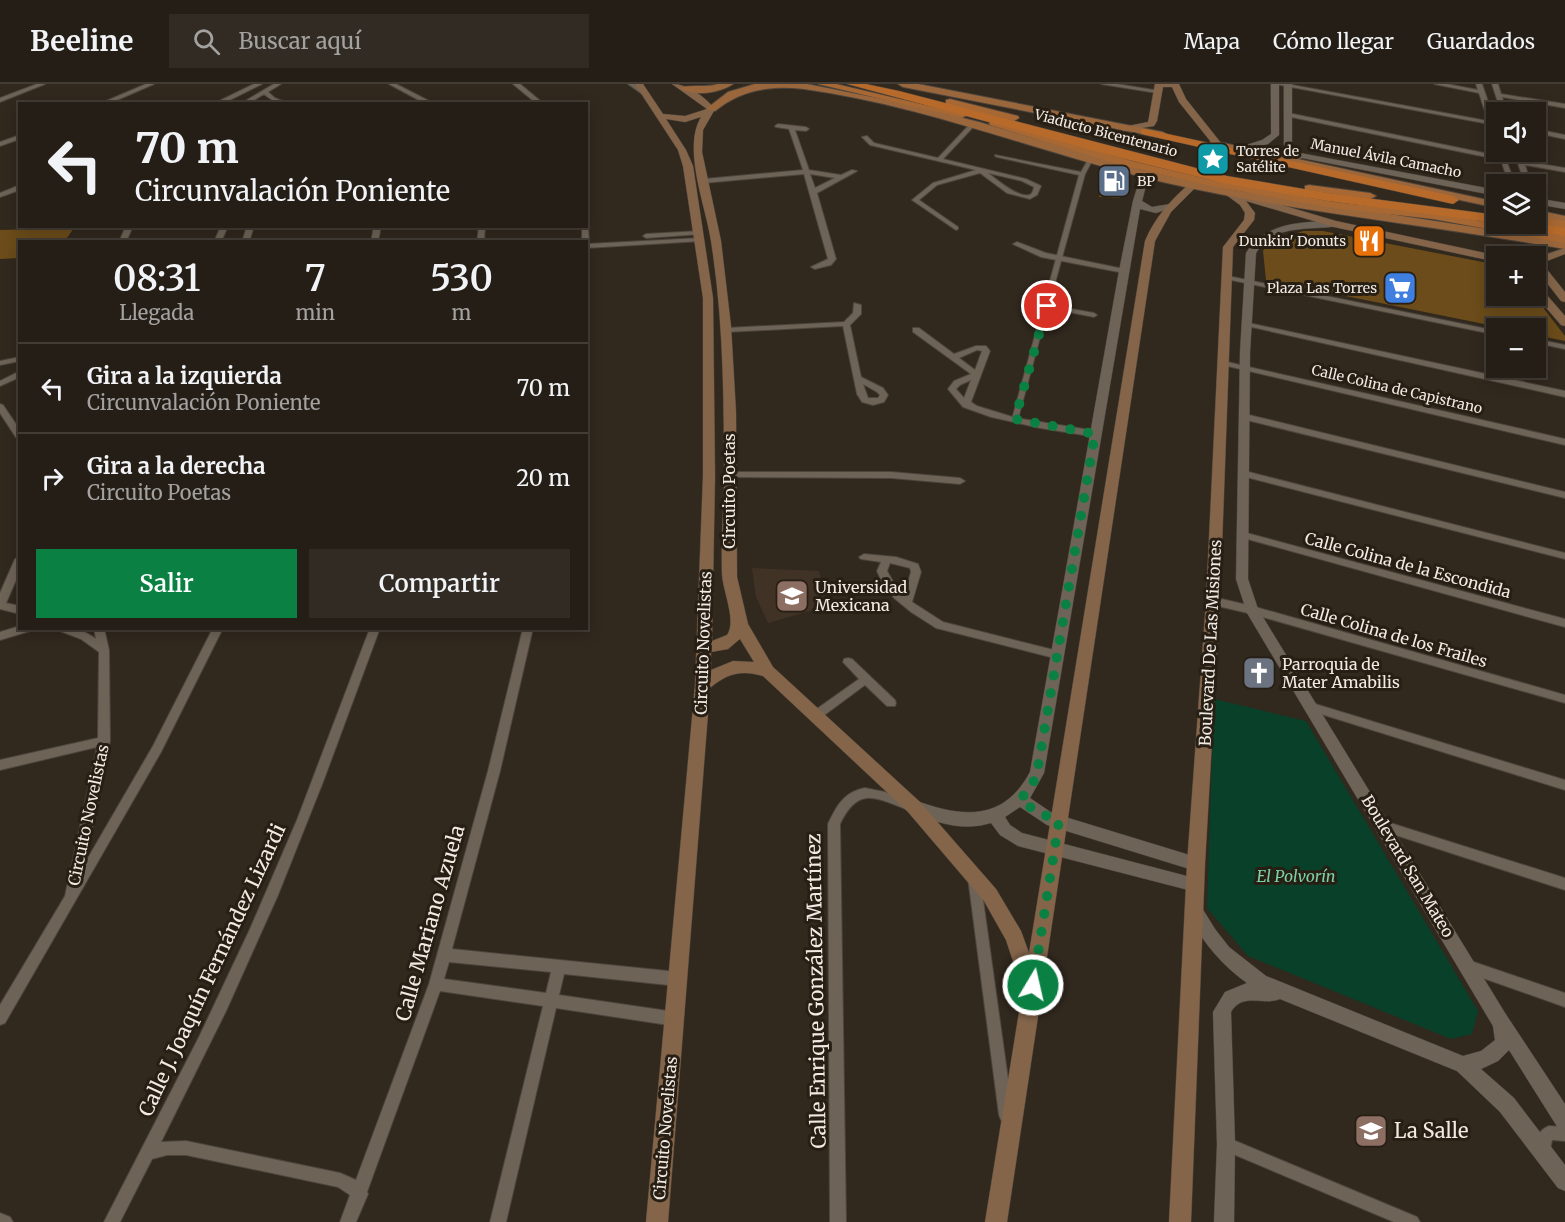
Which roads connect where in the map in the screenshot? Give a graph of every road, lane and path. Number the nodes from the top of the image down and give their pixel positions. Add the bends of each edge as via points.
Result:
1 (42, 84) edge
2 (151, 84) edge
3 (259, 84) edge
4 (278, 84) edge
5 (392, 84) edge
6 (516, 84) edge
7 (631, 84) edge
8 (728, 84) edge
9 (823, 84) edge
10 (852, 84) edge
11 (871, 84) edge
12 (903, 84) edge
13 (1104, 84) edge
14 (1276, 84) edge
15 (1437, 84) edge
16 (1479, 84) edge
17 (1495, 84) edge
18 (797, 85) edge
19 (1175, 85) edge
20 (1288, 85) edge
21 (680, 86) edge
22 (641, 88) edge
23 (1157, 91) edge
24 (264, 92) junction
25 (1482, 92) junction
26 (1498, 95) junction
27 (0, 100) edge
28 (1182, 100) junction
29 (107, 102) edge
30 (220, 102) edge
31 (246, 102) edge
32 (281, 102) edge
33 (428, 102) edge
34 (538, 102) edge
35 (1486, 102) edge
36 (1500, 102) edge
37 (1006, 105) junction
38 (1565, 106) edge
39 (708, 111) junction
40 (1288, 115) junction
41 (661, 116) junction
42 (1486, 122) edge
43 (973, 124) junction
44 (778, 126) dead end
45 (699, 127) junction
46 (791, 128) junction
47 (806, 129) dead end
48 (1126, 129) junction
49 (669, 131) junction
50 (1145, 132) junction
51 (1546, 133) edge
52 (865, 137) dead end
53 (1565, 137) edge
54 (18, 138) edge
55 (0, 144) edge
56 (1218, 145) junction
57 (1240, 150) junction
58 (1486, 152) edge
59 (1293, 154) junction
60 (997, 156) dead end
61 (1270, 156) junction
62 (940, 159) junction
63 (1091, 159) junction
64 (951, 162) junction
65 (1520, 162) joint
66 (1308, 163) junction
67 (1565, 170) edge
68 (854, 171) dead end
69 (981, 171) junction
70 (807, 172) junction
71 (1082, 174) junction
72 (1145, 174) junction
73 (1524, 174) edge
74 (842, 177) junction
75 (704, 181) junction
76 (935, 184) junction
77 (1193, 185) junction
78 (18, 188) edge
79 (813, 192) junction
80 (1228, 192) junction
81 (1486, 192) edge
82 (0, 195) edge
83 (1137, 201) junction
84 (1546, 203) edge
85 (1486, 204) edge
86 (1486, 205) edge
87 (1565, 206) edge
88 (1170, 207) junction
89 (1486, 213) edge
90 (1486, 217) edge
91 (1546, 217) edge
92 (1546, 221) edge
93 (1334, 224) junction
94 (1546, 225) edge
95 (1563, 225) edge
96 (956, 228) dead end
97 (1239, 233) junction
98 (700, 236) junction
99 (1259, 239) junction
100 (1565, 239) edge
101 (588, 244) edge
102 (1017, 244) dead end
103 (1565, 245) edge
104 (1565, 251) edge
105 (1486, 257) edge
106 (1546, 258) edge
107 (1060, 259) junction
108 (815, 267) dead end
109 (1124, 271) junction
110 (1546, 276) edge
111 (1226, 277) junction
112 (1248, 280) junction
113 (1565, 299) edge
114 (1546, 301) edge
115 (857, 305) dead end
116 (1047, 306) junction
117 (1094, 315) dead end
118 (849, 321) junction
119 (1565, 323) edge
120 (1247, 324) junction
121 (726, 330) junction
122 (916, 330) dead end
123 (1486, 331) edge
124 (1546, 343) edge
125 (1565, 347) edge
126 (953, 357) junction
127 (18, 359) edge
128 (0, 363) edge
129 (1223, 363) junction
130 (1245, 368) junction
131 (18, 374) edge
132 (977, 375) junction
133 (860, 379) junction
134 (0, 384) edge
135 (1565, 394) edge
136 (966, 405) junction
137 (1101, 405) junction
138 (0, 407) edge
139 (1126, 409) junction
140 (1245, 417) junction
141 (1015, 419) junction
142 (18, 434) edge
143 (1095, 434) junction
144 (1565, 442) edge
145 (1245, 474) junction
146 (730, 475) junction
147 (960, 481) dead end
148 (1565, 495) edge
149 (1243, 535) junction
150 (1565, 556) edge
151 (864, 557) dead end
152 (887, 559) junction
153 (18, 564) edge
154 (1214, 601) junction
155 (907, 602) junction
156 (0, 605) edge
157 (18, 610) edge
158 (1252, 610) junction
159 (739, 622) junction
160 (1565, 623) edge
161 (20, 630) edge
162 (69, 630) edge
163 (99, 630) edge
164 (217, 630) edge
165 (374, 630) edge
166 (528, 630) edge
167 (0, 636) edge
168 (704, 646) junction
169 (104, 650) junction
170 (1058, 655) junction
171 (848, 662) dead end
172 (768, 671) junction
173 (866, 679) junction
174 (703, 686) junction
175 (1565, 699) edge
176 (891, 703) dead end
177 (1312, 707) junction
178 (815, 716) junction
179 (104, 741) junction
180 (0, 765) edge
181 (1565, 785) edge
182 (1020, 799) junction
183 (914, 807) junction
184 (994, 815) junction
185 (1059, 821) junction
186 (1384, 826) junction
187 (1056, 847) junction
188 (1196, 864) junction
189 (974, 876) junction
190 (1565, 884) edge
191 (1196, 885) junction
192 (71, 897) junction
193 (1196, 913) junction
194 (444, 955) junction
195 (1468, 966) junction
196 (559, 967) junction
197 (678, 979) junction
198 (436, 984) junction
199 (1284, 992) junction
200 (1565, 1000) edge
201 (551, 1001) junction
202 (1029, 1008) junction
203 (0, 1018) edge
204 (675, 1019) junction
205 (1499, 1019) junction
206 (1463, 1065) junction
207 (1565, 1121) edge
208 (1565, 1134) edge
209 (1009, 1136) junction
210 (1226, 1144) junction
211 (1544, 1152) junction
212 (148, 1153) junction
213 (1565, 1181) edge
214 (360, 1194) junction
215 (0, 1221) edge
216 (5, 1222) edge
217 (112, 1222) edge
218 (348, 1222) edge
219 (498, 1222) edge
220 (657, 1222) edge
221 (838, 1222) edge
222 (996, 1222) edge
223 (1180, 1222) edge
224 (1224, 1222) edge
225 (1412, 1222) edge

1 - 27 street
2 - 29 street
3 - 30 street
4 - 24 street
5 - 33 street
6 - 34 street
7 - 22 street, Circuito Novelistas
8 - 21 main road via 714,90
9 - 100 highway via 938,108 1129,164 1211,183 1334,205 1515,228
10 - 90 highway, Viaducto Bicentenario via 939,103 1131,158 1228,180
11 - 37 highway
11 - 89 highway via 1227,175
12 - 37 main road
13 - 23 street
14 - 20 street
14 - 57 street via 1275,135
15 - 25 street
16 - 25 street
17 - 26 street
18 - 39 main road via 747,85 725,94
18 - 43 main road
19 - 23 main road
19 - 28 main road
20 - 40 street
20 - 42 street
21 - 39 main road
22 - 41 main road, Circuito Novelistas
23 - 28 main road
23 - 48 main road via 1151,124
24 - 31 street
24 - 32 street
25 - 35 street
26 - 36 street
26 - 38 street
28 - 56 main road
37 - 48 main road
39 - 41 main road via 685,119
39 - 45 main road, Circuito Poetas
40 - 58 street
40 - 59 street via 1288,145
41 - 49 main road, Circuito Novelistas
43 - 62 street
43 - 63 main road
44 - 46 street
45 - 49 main road via 683,126
45 - 75 main road, Circuito Poetas via 696,149
46 - 47 street
46 - 70 street
48 - 50 main road
49 - 98 main road, Circuito Novelistas via 688,166
50 - 56 main road
50 - 86 highway
51 - 53 street
52 - 62 street via 872,144
54 - 55 street
56 - 57 main road
57 - 61 main road
59 - 61 street, Manuel Ávila Camacho
59 - 66 street
59 - 81 street, Manuel Ávila Camacho
60 - 71 street
61 - 66 main road
62 - 64 street
63 - 71 street
63 - 72 main road
64 - 69 street
64 - 76 street
65 - 67 street
65 - 73 street
66 - 85 main road
68 - 74 street
69 - 69 street via 1033,183 1038,190 1030,197 1022,197
69 - 76 street
70 - 74 street
70 - 75 street
70 - 79 street
71 - 107 street
72 - 77 main road
72 - 83 street, Circuito Poetas
74 - 79 street
75 - 121 main road, Circuito Poetas via 716,236
76 - 96 street via 915,200
77 - 80 main road
77 - 88 main road
78 - 82 street
79 - 108 street via 832,259
80 - 93 main road
80 - 97 main road, Boulevard De Las Misiones via 1250,213
80 - 103 main road
83 - 88 street via 1151,210
83 - 109 street, Circuito Poetas
84 - 87 street
88 - 139 main road via 1150,241
91 - 95 main road
92 - 95 highway
93 - 99 street via 1284,229
93 - 105 main road
94 - 95 highway
97 - 99 street
97 - 111 main road, Boulevard De Las Misiones via 1228,247
98 - 101 street
98 - 168 main road, Circuito Novelistas via 708,298 709,367
99 - 112 street, Boulevard De Las Misiones via 1251,253
102 - 107 street
104 - 106 main road
107 - 109 street
107 - 116 street
109 - 137 street, Circuito Poetas
110 - 113 main road
111 - 112 street
111 - 129 main road, Boulevard De Las Misiones
112 - 120 street, Boulevard De Las Misiones
112 - 123 street
114 - 119 main road
115 - 118 street via 857,314
116 - 117 street
116 - 141 street
118 - 121 street
118 - 133 street
120 - 130 street, Boulevard De Las Misiones
120 - 135 street
121 - 146 main road, Circuito Poetas
122 - 126 street
124 - 125 street
126 - 132 street
126 - 132 street via 983,348 986,351
127 - 128 street
129 - 130 street, Calle Colina de Capistrano
129 - 154 main road, Boulevard De Las Misiones
130 - 140 street, Boulevard De Las Misiones
130 - 144 street, Calle Colina de Capistrano
131 - 134 street
132 - 136 street
132 - 136 street via 952,389 954,396
133 - 133 street via 884,395 881,400 865,400
136 - 141 street
137 - 139 street
137 - 143 street, Circuito Poetas
138 - 142 street
139 - 185 main road
140 - 145 street, Boulevard De Las Misiones
140 - 148 street
141 - 143 street
143 - 170 street, Circuito Poetas
145 - 149 street, Boulevard De Las Misiones
145 - 150 street
146 - 147 street via 891,476
146 - 159 main road, Circuito Poetas via 729,588
149 - 158 street, Boulevard De Las Misiones via 1242,579
149 - 160 street, Calle Colina de la Escondida
151 - 152 street
152 - 155 street via 882,571 885,579
152 - 155 street via 915,566
153 - 156 street
154 - 158 street, Calle Colina de los Frailes
154 - 188 main road, Boulevard De Las Misiones
155 - 170 street via 940,625
156 - 157 street
158 - 175 street, Calle Colina de los Frailes
158 - 177 street, Boulevard San Mateo
159 - 168 main road via 737,633 729,642
159 - 172 main road, Circuito Poetas
161 - 167 street
162 - 169 street
163 - 169 street, Circuito Novelistas
164 - 192 street via 157,749
165 - 212 street, Calle J. Joaquín Fernández Lizardi via 260,921
166 - 194 street, Calle Mariano Azuela
168 - 174 main road, Circuito Novelistas
169 - 179 street, Circuito Novelistas
170 - 182 street, Circuito Poetas via 1037,773 1031,788
171 - 173 street
172 - 174 main road via 736,666 723,669
172 - 178 main road, Circuito Poetas
173 - 176 street
173 - 178 street
174 - 197 main road, Circuito Novelistas
177 - 181 street
177 - 186 street, Boulevard San Mateo
178 - 183 main road, Circuito Poetas
179 - 180 street
179 - 192 street, Circuito Novelistas
182 - 184 street, Circuito Poetas
182 - 185 street via 1035,811
183 - 184 street, Circuito Poetas via 957,820 980,820
183 - 189 main road, Circuito Poetas
183 - 221 street, Calle Enrique González Martínez via 873,793 856,794 842,804 834,824
184 - 187 street via 1018,839
185 - 187 main road
185 - 188 street
186 - 190 street
186 - 195 street, Boulevard San Mateo
187 - 191 street
187 - 202 main road
188 - 191 main road, Boulevard De Las Misiones
189 - 202 main road, Circuito Poetas via 1014,937
189 - 209 street
191 - 193 main road, Boulevard De Las Misiones
192 - 203 street, Circuito Novelistas
193 - 199 street via 1221,952 1260,982
193 - 223 main road, Boulevard De Las Misiones
194 - 196 street
194 - 198 street, Calle Mariano Azuela
195 - 200 street
195 - 205 street, Boulevard San Mateo
196 - 197 street
196 - 201 street
197 - 204 main road, Circuito Novelistas
198 - 201 street
198 - 214 street, Calle Mariano Azuela
199 - 206 street
199 - 210 street via 1246,991 1235,993 1225,1002 1221,1024
201 - 204 street
201 - 219 street
202 - 209 main road
204 - 220 main road, Circuito Novelistas
205 - 206 street via 1504,1042 1498,1051
205 - 207 street, Boulevard San Mateo
206 - 211 street via 1507,1106
208 - 211 street via 1549,1133 1544,1138
209 - 222 main road
210 - 224 street
210 - 225 street
211 - 213 street
212 - 214 street via 186,1148 340,1180
212 - 217 street, Calle J. Joaquín Fernández Lizardi
214 - 218 street, Calle Mariano Azuela
215 - 216 street

